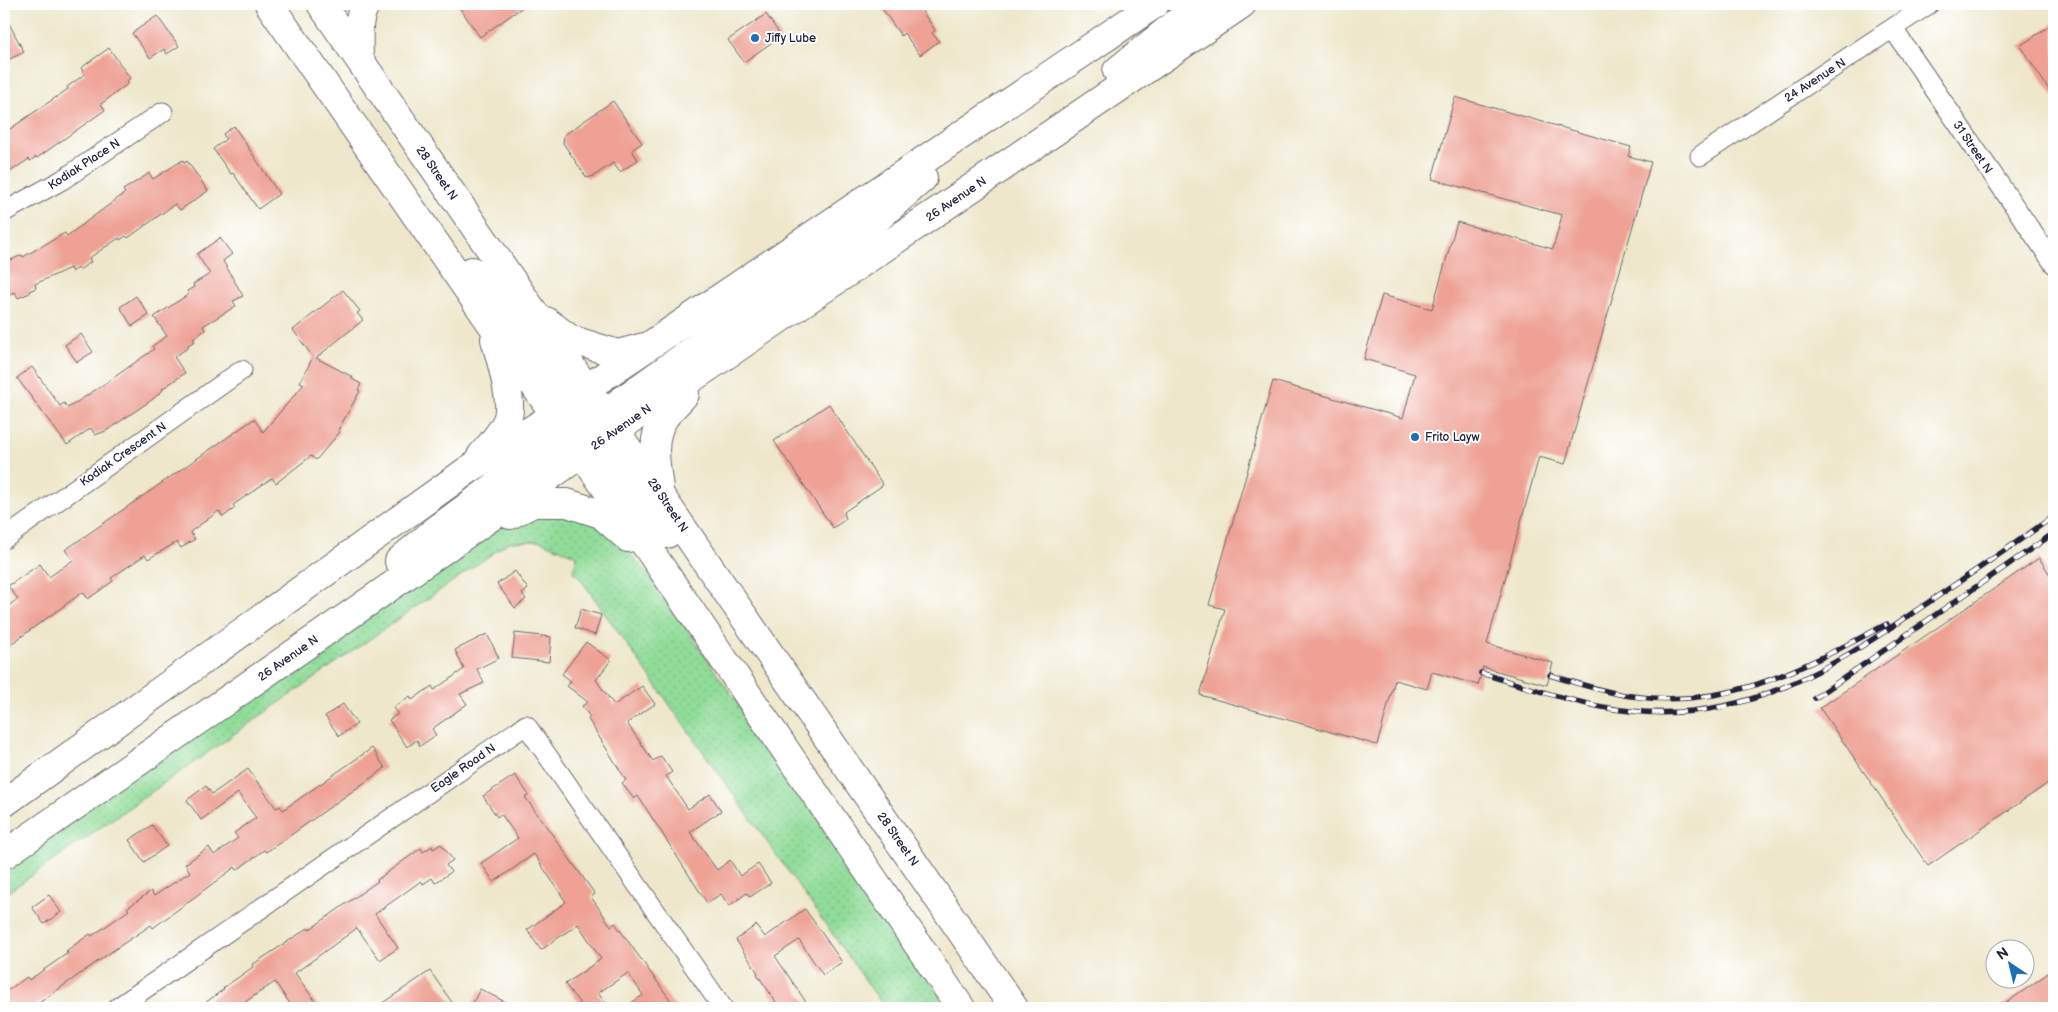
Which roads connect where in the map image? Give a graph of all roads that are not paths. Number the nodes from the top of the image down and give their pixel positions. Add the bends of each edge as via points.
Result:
1 (269, 4) edge
2 (321, 4) edge
3 (366, 4) edge
4 (1155, 4) edge
5 (1200, 4) edge
6 (1242, 4) edge
7 (1929, 4) edge
8 (1893, 29) junction
9 (359, 58) junction
10 (1009, 103) junction
11 (163, 112) dead end
12 (1700, 156) dead end
13 (987, 178) junction
14 (4, 212) edge
15 (431, 235) junction
16 (2054, 264) edge
17 (533, 312) junction
18 (492, 325) junction
19 (650, 346) junction
20 (710, 366) junction
21 (242, 370) dead end
22 (585, 421) junction
23 (468, 470) junction
24 (659, 492) junction
25 (4, 539) edge
26 (446, 548) junction
27 (658, 563) junction
28 (772, 657) junction
29 (241, 690) junction
30 (4, 803) edge
31 (4, 855) edge
32 (116, 1008) edge
33 (723, 1008) edge
34 (961, 1008) edge
35 (1014, 1008) edge

1 - 15 main road, 28 Street N
2 - 9 main road, 28 Street N
3 - 9 main road via 359,33
4 - 10 main road, 26 Avenue N
5 - 13 main road
6 - 13 main road, 26 Avenue N
7 - 8 street, 24 Avenue N
8 - 12 street, 24 Avenue N
8 - 16 street, 31 Street N
9 - 17 main road, 28 Street N
10 - 19 main road, 26 Avenue N
10 - 22 main road via 871,224
11 - 14 street, Kodiak Place N via 62,180
13 - 20 main road, 26 Avenue N
15 - 18 main road, 28 Street N
15 - 22 main road via 486,283
17 - 19 main road via 570,339 618,354
17 - 22 main road, 28 Street N
18 - 22 main road, 28 Street N
18 - 23 main road via 508,397 508,417 496,438
19 - 22 main road, 26 Avenue N
20 - 22 main road, 26 Avenue N
20 - 24 main road via 663,419 654,452
21 - 25 street, Kodiak Crescent N
22 - 23 main road, 26 Avenue N
22 - 24 main road, 28 Street N
22 - 26 main road, 26 Avenue N
22 - 27 main road, 28 Street N
22 - 28 main road via 683,555
22 - 29 main road via 436,530
23 - 30 main road, 26 Avenue N
24 - 28 main road, 28 Street N
26 - 27 main road via 533,503 567,504 601,514
26 - 29 main road, 26 Avenue N
27 - 34 main road, 28 Street N
28 - 35 main road, 28 Street N
29 - 31 main road, 26 Avenue N
32 - 33 street, Eagle Road N via 526,725

